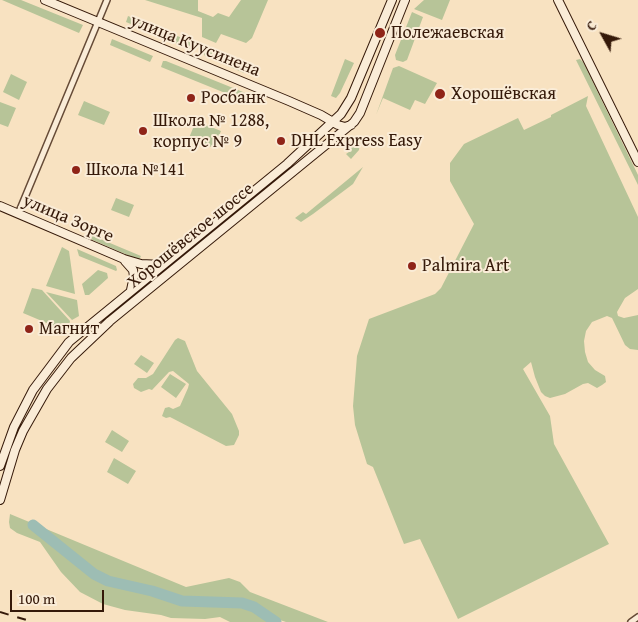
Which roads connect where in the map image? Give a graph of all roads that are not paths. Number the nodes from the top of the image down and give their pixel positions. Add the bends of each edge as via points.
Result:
1 (45, 0) edge
2 (107, 0) edge
3 (392, 0) edge
4 (405, 0) edge
5 (558, 0) edge
6 (98, 22) junction
7 (333, 123) junction
8 (352, 124) junction
9 (328, 144) junction
10 (638, 162) edge
11 (0, 206) edge
12 (18, 214) junction
13 (124, 259) junction
14 (163, 265) junction
15 (131, 290) junction
16 (0, 466) edge
17 (0, 500) edge
18 (638, 617) edge
19 (631, 622) edge

1 - 6 main road, улица Куусинена
2 - 6 street
3 - 7 main road, Хорошёвское шоссе via 349,103
4 - 8 main road, Хорошёвское шоссе via 360,113
5 - 10 main road
6 - 7 main road, улица Куусинена via 313,111
6 - 12 street
7 - 8 main road via 345,127
7 - 9 main road via 336,134
7 - 14 main road, Хорошёвское шоссе
8 - 9 main road, Хорошёвское шоссе
9 - 17 main road, Хорошёвское шоссе via 110,321 71,358 47,388 23,431
11 - 12 main road, улица Зорге
12 - 13 main road, улица Зорге
13 - 14 main road, улица Зорге
13 - 15 main road, улица Зорге via 133,270
14 - 15 main road, Хорошёвское шоссе
15 - 16 main road, Хорошёвское шоссе via 78,334 52,364 22,410
18 - 19 street

